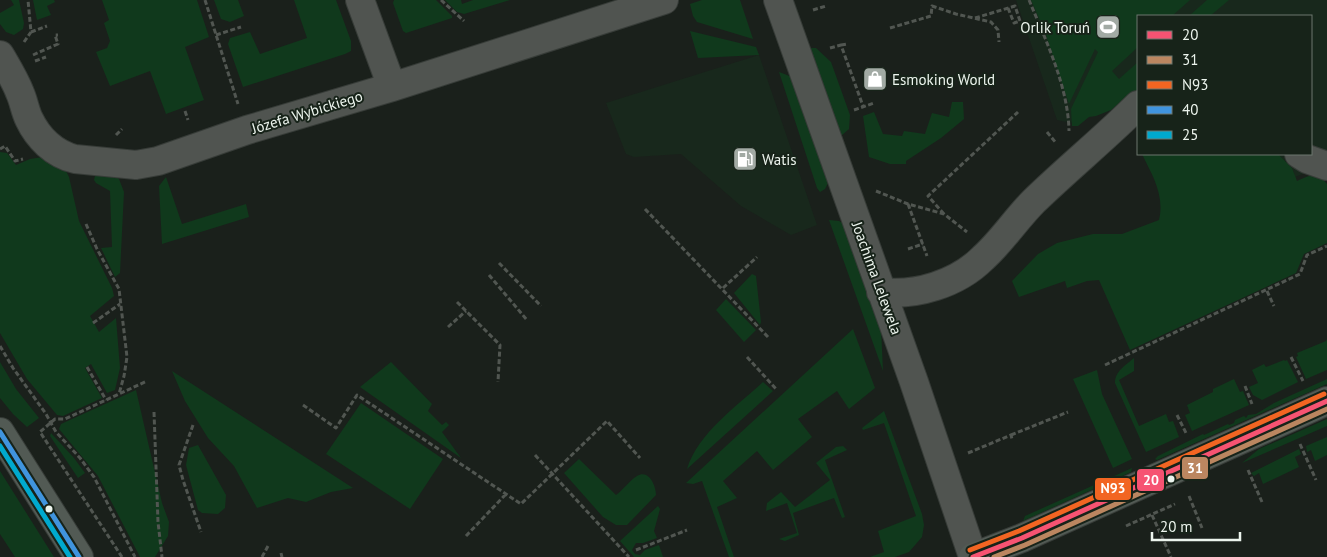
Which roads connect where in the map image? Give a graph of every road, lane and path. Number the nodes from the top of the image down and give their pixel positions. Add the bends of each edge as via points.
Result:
1 (205, 0) edge
2 (360, 0) edge
3 (441, 0) edge
4 (664, 0) edge
5 (778, 0) edge
6 (1028, 0) edge
7 (826, 6) dead end
8 (1008, 8) junction
9 (812, 10) dead end
10 (974, 18) junction
11 (464, 21) dead end
12 (47, 26) dead end
13 (241, 27) dead end
14 (890, 28) dead end
15 (31, 32) dead end
16 (58, 35) dead end
17 (216, 35) junction
18 (999, 42) dead end
19 (841, 44) junction
20 (847, 44) dead end
21 (830, 48) dead end
22 (0, 55) edge
23 (32, 55) dead end
24 (862, 86) dead end
25 (392, 87) junction
26 (857, 88) junction
27 (235, 95) dead end
28 (874, 103) dead end
29 (863, 106) junction
30 (1137, 106) edge
31 (854, 110) dead end
32 (1018, 112) dead end
33 (1069, 134) dead end
34 (1301, 155) edge
35 (1327, 166) edge
36 (871, 190) dead end
37 (908, 204) junction
38 (645, 209) dead end
39 (944, 214) junction
40 (86, 224) dead end
41 (923, 244) junction
42 (1327, 246) edge
43 (908, 249) dead end
44 (989, 252) junction
45 (927, 256) dead end
46 (757, 257) dead end
47 (500, 263) dead end
48 (489, 275) dead end
49 (723, 288) junction
50 (1267, 290) junction
51 (881, 292) junction
52 (457, 302) dead end
53 (120, 304) junction
54 (541, 306) dead end
55 (1274, 306) dead end
56 (466, 311) junction
57 (527, 320) dead end
58 (93, 323) dead end
59 (448, 328) dead end
60 (768, 337) dead end
61 (0, 346) edge
62 (747, 357) dead end
63 (1291, 357) dead end
64 (1105, 365) dead end
65 (87, 366) dead end
66 (147, 381) dead end
67 (498, 382) dead end
68 (1304, 385) dead end
69 (1245, 386) dead end
70 (777, 390) dead end
71 (118, 394) junction
72 (106, 400) junction
73 (1327, 401) edge
74 (304, 405) dead end
75 (1254, 407) dead end
76 (154, 412) dead end
77 (1068, 412) dead end
78 (1178, 415) dead end
79 (51, 423) junction
80 (193, 425) dead end
81 (0, 432) edge
82 (1187, 437) dead end
83 (1300, 444) dead end
84 (535, 454) dead end
85 (962, 455) dead end
86 (640, 458) dead end
87 (1248, 470) dead end
88 (553, 474) junction
89 (1316, 480) dead end
90 (506, 494) junction
91 (1189, 496) dead end
92 (1262, 502) dead end
93 (1152, 515) dead end
94 (1202, 528) dead end
95 (686, 530) dead end
96 (201, 532) dead end
97 (466, 536) dead end
98 (268, 546) dead end
99 (636, 550) dead end
100 (79, 557) edge
101 (122, 557) edge
102 (135, 557) edge
103 (162, 557) edge
104 (262, 557) edge
105 (629, 557) edge
106 (973, 557) edge
107 (1171, 557) edge

1 - 17 path
2 - 25 street
3 - 11 path
4 - 25 street, Józefa Wybickiego
5 - 51 street, Joachima Lelewela
6 - 33 path via 1060,82 1068,113
7 - 9 path
8 - 8 path via 1015,6 1020,21 1014,23
8 - 10 path
10 - 14 path via 932,6 930,16
10 - 18 path via 996,26
12 - 15 path
13 - 17 path
16 - 23 path via 55,36 58,44
17 - 27 path
19 - 20 path
19 - 21 path
19 - 26 path
22 - 25 street, Józefa Wybickiego via 20,93 29,119 50,147 75,159 136,165 158,161 247,130
24 - 26 path
26 - 29 path
28 - 29 path
29 - 31 path
30 - 44 street via 1033,202
32 - 39 path via 928,196
34 - 35 street
36 - 37 path
37 - 39 path
37 - 41 path
38 - 49 path
39 - 44 path
40 - 53 path via 119,289
41 - 43 path
41 - 45 path
42 - 50 path via 1307,255 1300,274
44 - 51 street via 968,270 929,288
46 - 49 path
47 - 54 path
48 - 57 path
49 - 60 path
50 - 55 path
50 - 64 path
51 - 106 street, Joachima Lelewela
52 - 56 path
53 - 58 path
53 - 71 path via 127,357
56 - 59 path
56 - 67 path via 500,344
61 - 79 path
62 - 70 path
63 - 68 path
65 - 72 path
66 - 71 path
69 - 75 path
71 - 72 path
72 - 79 path
73 - 106 street
74 - 90 path via 336,428 357,395
76 - 103 path
77 - 85 path
78 - 82 path
79 - 101 path via 40,432
79 - 102 path via 94,477
80 - 96 path via 180,465
81 - 100 street
83 - 89 path
84 - 88 path
86 - 88 path via 607,421
87 - 92 path
88 - 90 path via 521,504
88 - 105 path
90 - 97 path
91 - 94 path
93 - 107 path
95 - 99 path
98 - 104 path

